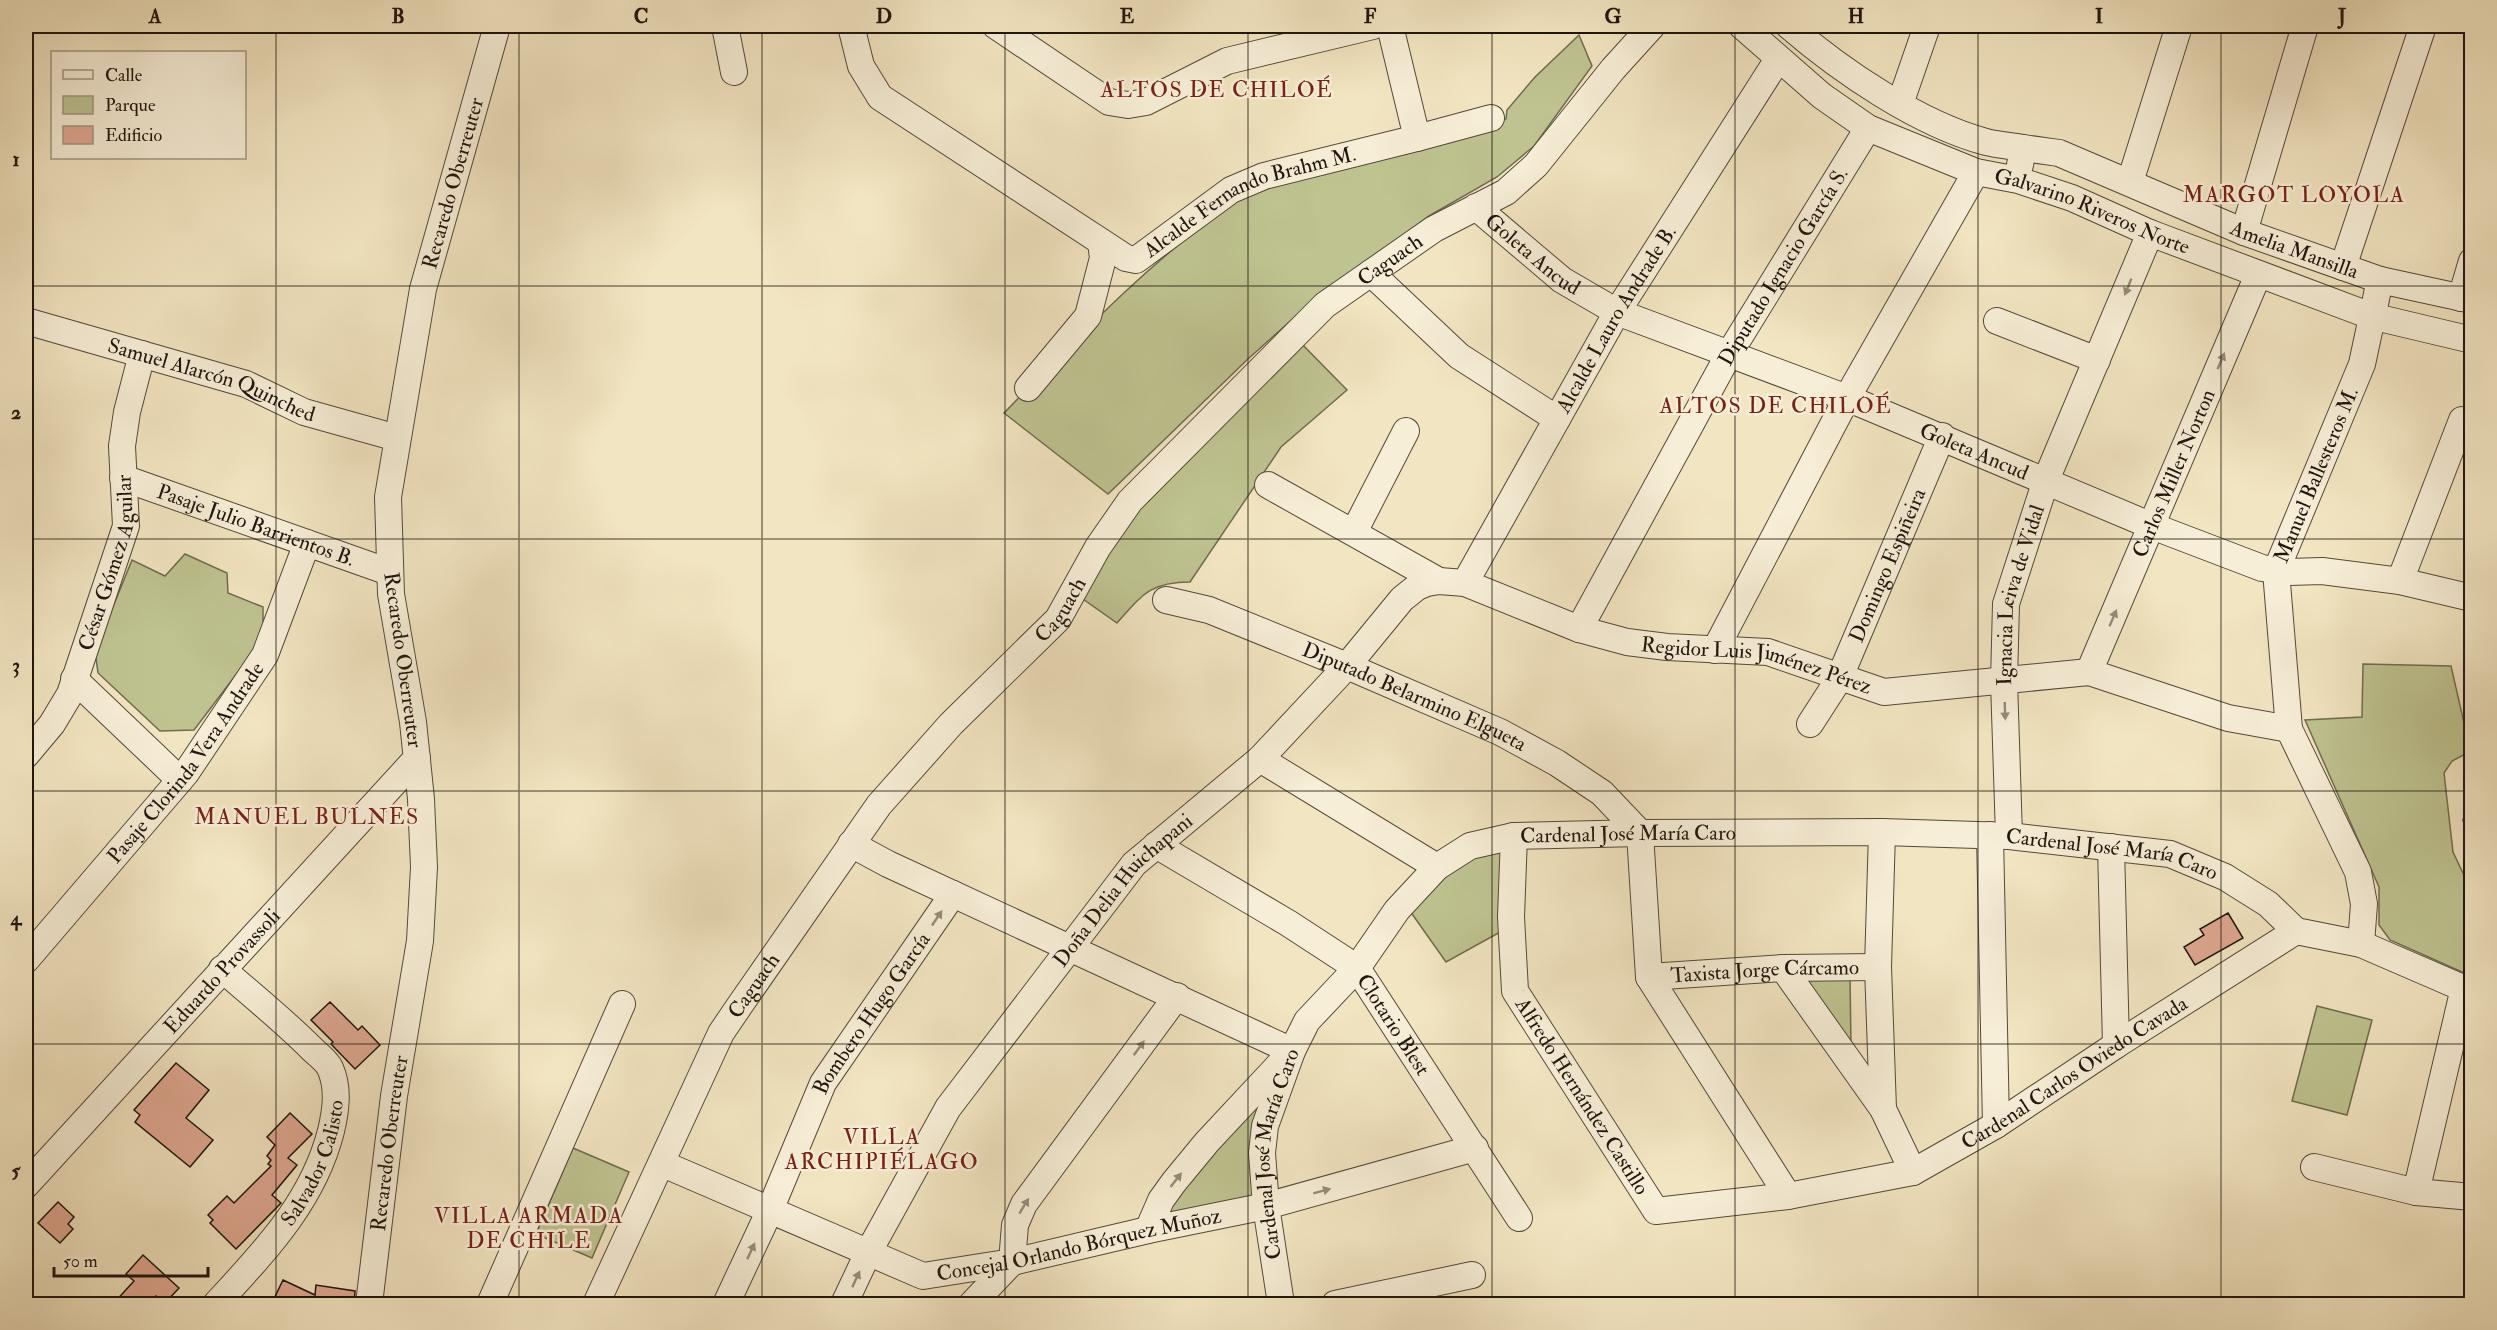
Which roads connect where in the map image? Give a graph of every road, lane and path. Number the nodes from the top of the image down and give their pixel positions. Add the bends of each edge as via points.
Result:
1 (497, 26) edge
2 (725, 26) edge
3 (851, 26) edge
4 (996, 26) edge
5 (1373, 26) edge
6 (1390, 26) edge
7 (1653, 26) edge
8 (1742, 26) edge
9 (1927, 26) edge
10 (2179, 26) edge
11 (2305, 26) edge
12 (2423, 26) edge
13 (1792, 27) edge
14 (1778, 59) junction
15 (734, 72) dead end
16 (1900, 104) junction
17 (1491, 118) dead end
18 (1868, 128) junction
19 (1417, 138) junction
20 (2023, 148) junction
21 (1976, 172) junction
22 (2018, 180) junction
23 (2130, 182) junction
24 (1476, 207) junction
25 (2244, 232) junction
26 (2150, 233) junction
27 (1101, 242) junction
28 (2472, 261) edge
29 (2343, 267) junction
30 (1371, 273) junction
31 (2258, 275) junction
32 (2380, 280) junction
33 (2466, 299) edge
34 (1617, 312) junction
35 (2371, 316) junction
36 (26, 321) edge
37 (1997, 321) dead end
38 (2472, 340) edge
39 (142, 354) junction
40 (1729, 354) junction
41 (2097, 360) junction
42 (1028, 388) dead end
43 (1847, 398) junction
44 (1557, 419) junction
45 (2462, 420) dead end
46 (1407, 431) dead end
47 (1942, 436) junction
48 (397, 438) junction
49 (123, 478) junction
50 (2046, 480) junction
51 (1268, 485) dead end
52 (2152, 526) junction
53 (1354, 532) junction
54 (307, 543) junction
55 (2276, 571) junction
56 (389, 572) junction
57 (1439, 581) junction
58 (2400, 581) junction
59 (1465, 583) junction
60 (2472, 598) edge
61 (1166, 600) dead end
62 (1579, 628) junction
63 (1715, 650) junction
64 (1347, 666) junction
65 (2089, 672) junction
66 (1839, 678) junction
67 (74, 679) junction
68 (2004, 681) junction
69 (1810, 724) dead end
70 (2289, 729) junction
71 (26, 754) edge
72 (417, 758) junction
73 (1260, 759) junction
74 (180, 780) junction
75 (1882, 832) junction
76 (1640, 833) junction
77 (1514, 836) junction
78 (1999, 836) junction
79 (851, 844) junction
80 (1156, 845) junction
81 (2111, 848) junction
82 (1437, 867) junction
83 (953, 894) junction
84 (2296, 931) junction
85 (2361, 944) junction
86 (1068, 947) junction
87 (26, 960) edge
88 (1878, 967) junction
89 (1357, 968) junction
90 (1783, 968) junction
91 (222, 969) junction
92 (1650, 977) junction
93 (2468, 990) edge
94 (1177, 996) junction
95 (622, 1004) dead end
96 (2116, 1046) junction
97 (1292, 1051) junction
98 (1883, 1109) junction
99 (1996, 1125) junction
100 (1475, 1148) junction
101 (663, 1164) junction
102 (2314, 1167) dead end
103 (1913, 1172) junction
104 (26, 1185) edge
105 (2415, 1192) junction
106 (1788, 1196) junction
107 (2472, 1197) edge
108 (1266, 1206) junction
109 (770, 1210) junction
110 (1656, 1211) joint
111 (1519, 1218) dead end
112 (1148, 1230) junction
113 (868, 1253) junction
114 (1012, 1262) junction
115 (1472, 1275) dead end
116 (216, 1305) edge
117 (369, 1305) edge
118 (490, 1305) edge
119 (596, 1305) edge
120 (726, 1305) edge
121 (844, 1305) edge
122 (972, 1305) edge
123 (1281, 1305) edge
124 (1335, 1305) edge

1 - 48 street, Recaredo Oberreuter via 423,289
2 - 15 street
3 - 27 street, Alcalde Fernando Brahm M. via 861,66 880,98
4 - 5 street via 1109,102 1128,105 1146,102 1227,62
6 - 19 street
7 - 24 street, Caguach via 1536,165 1506,192
8 - 14 street, Galvarino Riveros Norte
9 - 16 street
10 - 23 street
11 - 25 street
12 - 29 street
13 - 16 street, Amelia Mansilla via 1821,53
14 - 18 street, Galvarino Riveros Norte
14 - 34 street, Alcalde Lauro Andrade B.
16 - 20 street, Amelia Mansilla via 1958,132
17 - 19 street
18 - 21 street, Galvarino Riveros Norte
18 - 40 street, Diputado Ignacio García S.
19 - 27 street, Alcalde Fernando Brahm M. via 1264,176 1231,190 1136,260
20 - 22 street
20 - 23 street, Amelia Mansilla via 2059,153
21 - 22 street, Galvarino Riveros Norte
21 - 43 street
22 - 26 street, Galvarino Riveros Norte via 2072,198
23 - 25 street, Amelia Mansilla
24 - 30 street, Caguach via 1434,229
24 - 34 street, Goleta Ancud via 1562,280
25 - 29 street, Amelia Mansilla
26 - 31 street, Galvarino Riveros Norte
26 -> 41 street, Ignacia Leiva de Vidal
27 - 42 street via 1103,258 1088,316
28 - 33 street
29 - 32 street, Amelia Mansilla
30 - 44 street via 1459,356
30 - 79 street, Caguach via 1324,305 1130,501 1098,547 1058,619 951,724 879,805
31 - 35 street, Galvarino Riveros Norte
52 -> 31 street, Carlos Miller Norton
32 - 33 street, Amelia Mansilla
32 - 35 street, Manuel Ballesteros M.
34 - 40 street, Goleta Ancud
34 - 44 street, Alcalde Lauro Andrade B.
35 - 38 street, Galvarino Riveros Norte
35 - 55 street, Manuel Ballesteros M. via 2362,364
36 - 39 street, Samuel Alarcón Quinched
37 - 41 street
39 - 48 street, Samuel Alarcón Quinched via 246,384 304,412
39 - 49 street, César Gómez Aguilar via 127,412
40 - 43 street, Goleta Ancud
40 - 62 street, Diputado Ignacio García S.
41 - 50 street, Ignacia Leiva de Vidal
43 - 47 street, Goleta Ancud
43 - 63 street
44 - 59 street, Alcalde Lauro Andrade B.
45 - 58 street
46 - 53 street
47 - 50 street, Goleta Ancud
47 - 66 street, Domingo Espiñeira
48 - 56 street, Recaredo Oberreuter via 388,497
49 - 54 street, Pasaje Julio Barrientos B.
49 - 67 street, César Gómez Aguilar via 126,526
50 - 52 street, Goleta Ancud
50 - 68 street, Ignacia Leiva de Vidal via 2006,604
51 - 53 street
52 - 55 street, Goleta Ancud
65 -> 52 street, Carlos Miller Norton
53 - 57 street
54 - 56 street, Pasaje Julio Barrientos B.
54 - 74 street, Pasaje Clorinda Vera Andrade via 265,655
55 - 58 street, Goleta Ancud via 2322,571
55 - 70 street, Manuel Ballesteros M.
56 - 72 street, Recaredo Oberreuter
57 - 59 street, Regidor Luis Jiménez Pérez
57 - 64 street, Doña Delia Huichapani via 1417,587 1402,599
58 - 60 street, Goleta Ancud
59 - 62 street, Regidor Luis Jiménez Pérez
61 - 64 street, Diputado Belarmino Elgueta via 1209,610
62 - 63 street, Regidor Luis Jiménez Pérez via 1627,642
63 - 66 street, Regidor Luis Jiménez Pérez via 1768,652
64 - 73 street, Doña Delia Huichapani
64 - 76 street, Diputado Belarmino Elgueta via 1500,732 1557,764 1602,793
65 - 68 street, Regidor Luis Jiménez Pérez
65 - 70 street, Regidor Luis Jiménez Pérez via 2228,718
66 - 68 street, Regidor Luis Jiménez Pérez via 1884,692
66 - 69 street, Domingo Espiñeira
67 - 71 street, César Gómez Aguilar via 52,724
67 - 74 street
68 -> 78 street, Ignacia Leiva de Vidal
70 - 85 street, Manuel Ballesteros M. via 2358,872 2364,904
72 - 91 street, Eduardo Provassoli
72 - 117 street, Recaredo Oberreuter via 424,867 420,941 394,1096
73 - 80 street, Doña Delia Huichapani
73 - 82 street
74 - 87 street, Pasaje Clorinda Vera Andrade
75 - 76 street, Cardenal José María Caro
75 - 78 street, Cardenal José María Caro
75 - 88 street
76 - 77 street, Cardenal José María Caro
76 - 92 street
77 - 82 street, Cardenal José María Caro via 1470,846
77 - 110 street, Alfredo Hernández Castillo via 1511,917 1515,991
78 - 81 street, Cardenal José María Caro
78 - 99 street, Ignacia Leiva de Vidal
79 - 83 street
79 - 101 street, Caguach via 721,1034
80 - 86 street, Doña Delia Huichapani via 1134,864
80 - 89 street, Clotario Blest
81 - 84 street, Cardenal José María Caro via 2170,854 2225,877 2268,904
81 - 96 street
82 - 89 street, Cardenal José María Caro via 1397,910
83 - 86 street
109 -> 83 street, Bombero Hugo García via 823,1083
84 - 85 street
84 - 96 street, Cardenal Carlos Oviedo Cavada
85 - 93 street
86 - 94 street
86 - 113 street, Doña Delia Huichapani via 948,1108
88 - 90 street, Taxista Jorge Cárcamo
88 - 98 street
89 - 97 street, Cardenal José María Caro via 1307,1022
89 - 100 street, Clotario Blest
90 - 92 street, Taxista Jorge Cárcamo
90 - 98 street
91 - 104 street, Eduardo Provassoli
91 - 116 street, Salvador Calisto via 330,1066 336,1110 325,1153 306,1194 278,1236
92 - 106 street
93 - 105 street
94 - 97 street
114 -> 94 street via 1015,1225 1024,1204
95 - 118 street
96 - 99 street, Cardenal Carlos Oviedo Cavada
97 - 108 street, Cardenal José María Caro via 1265,1126 1262,1153
112 -> 97 street via 1174,1182
98 - 103 street
99 - 103 street, Cardenal Carlos Oviedo Cavada
108 -> 100 street, Concejal Orlando Bórquez Muñoz
100 - 111 street, Clotario Blest
101 - 109 street, Concejal Orlando Bórquez Muñoz
101 - 119 street, Caguach
102 - 105 street
103 - 106 street, Cardenal Carlos Oviedo Cavada
105 - 107 street
106 - 110 street, Cardenal Carlos Oviedo Cavada
108 - 112 street, Concejal Orlando Bórquez Muñoz
108 - 123 street, Cardenal José María Caro
109 - 113 street, Concejal Orlando Bórquez Muñoz
120 -> 109 street, Bombero Hugo García
112 - 114 street, Concejal Orlando Bórquez Muñoz
113 - 114 street, Concejal Orlando Bórquez Muñoz via 923,1276
121 -> 113 street, Doña Delia Huichapani
114 - 122 street
115 - 124 street

